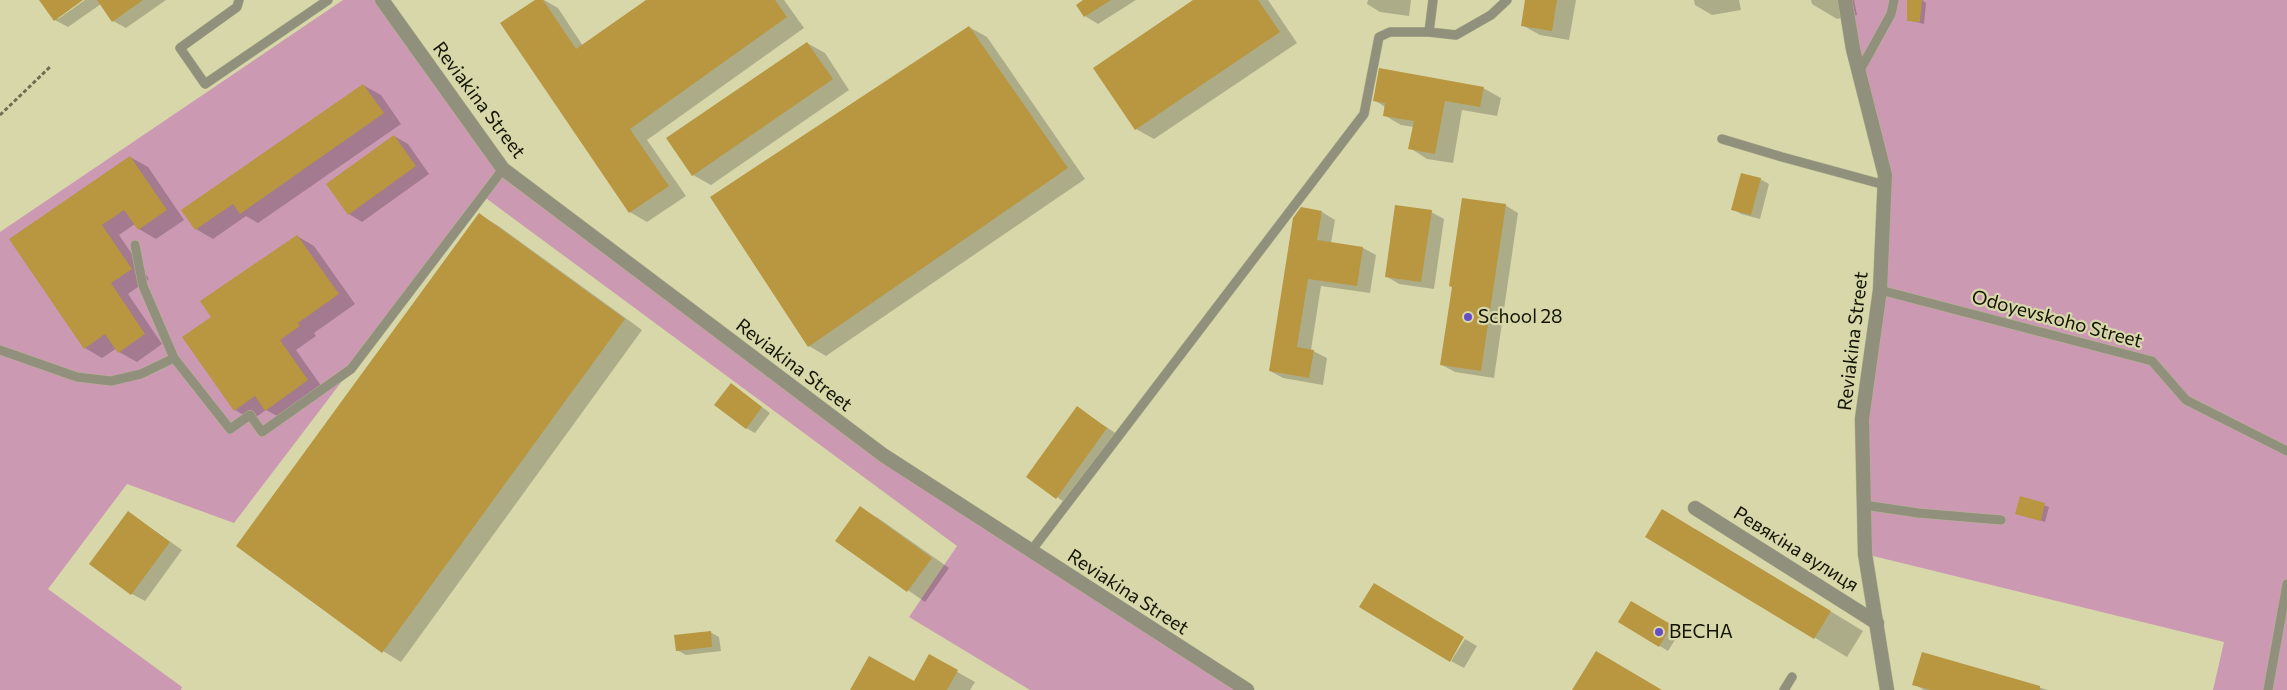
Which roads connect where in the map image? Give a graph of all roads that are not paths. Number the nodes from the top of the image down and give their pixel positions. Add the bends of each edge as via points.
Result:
1 (239, 0) edge
2 (328, 0) edge
3 (382, 0) edge
4 (1434, 0) edge
5 (1507, 0) edge
6 (1844, 0) edge
7 (1894, 0) edge
8 (1429, 32) junction
9 (1859, 72) junction
10 (1722, 139) dead end
11 (503, 169) junction
12 (1885, 185) junction
13 (135, 244) dead end
14 (1880, 290) junction
15 (0, 350) edge
16 (174, 358) junction
17 (2287, 451) edge
18 (1864, 505) junction
19 (1695, 508) dead end
20 (2000, 520) dead end
21 (1031, 551) junction
22 (2287, 584) edge
23 (1877, 622) junction
24 (1792, 677) dead end
25 (1232, 686) edge
26 (1247, 690) edge
27 (1784, 690) edge
28 (1887, 690) edge
29 (2268, 690) edge

1 - 2 lane via 237,7 180,48 205,84
3 - 11 street, Reviakina Street
4 - 8 lane
5 - 8 lane via 1491,15 1456,35
6 - 9 street, Reviakina Street
7 - 9 lane via 1891,14
8 - 21 lane via 1390,32 1379,37 1364,114
9 - 12 street, Reviakina Street via 1886,175
10 - 12 lane
11 - 16 lane via 351,369 262,432 250,415 230,429
11 - 21 street, Reviakina Street via 883,455
12 - 14 street, Reviakina Street
13 - 16 lane via 143,286
14 - 17 lane, Odoyevskoho Street via 2152,361 2186,400
14 - 18 street, Reviakina Street via 1862,419
15 - 16 lane via 77,377 111,381 141,374
18 - 20 lane
18 - 23 street, Reviakina Street via 1865,554
19 - 23 street, Ревякіна вулиця
21 - 25 street, Reviakina Street
22 - 29 lane
23 - 28 street, Reviakina Street
24 - 27 lane
25 - 26 street, Reviakina Street

